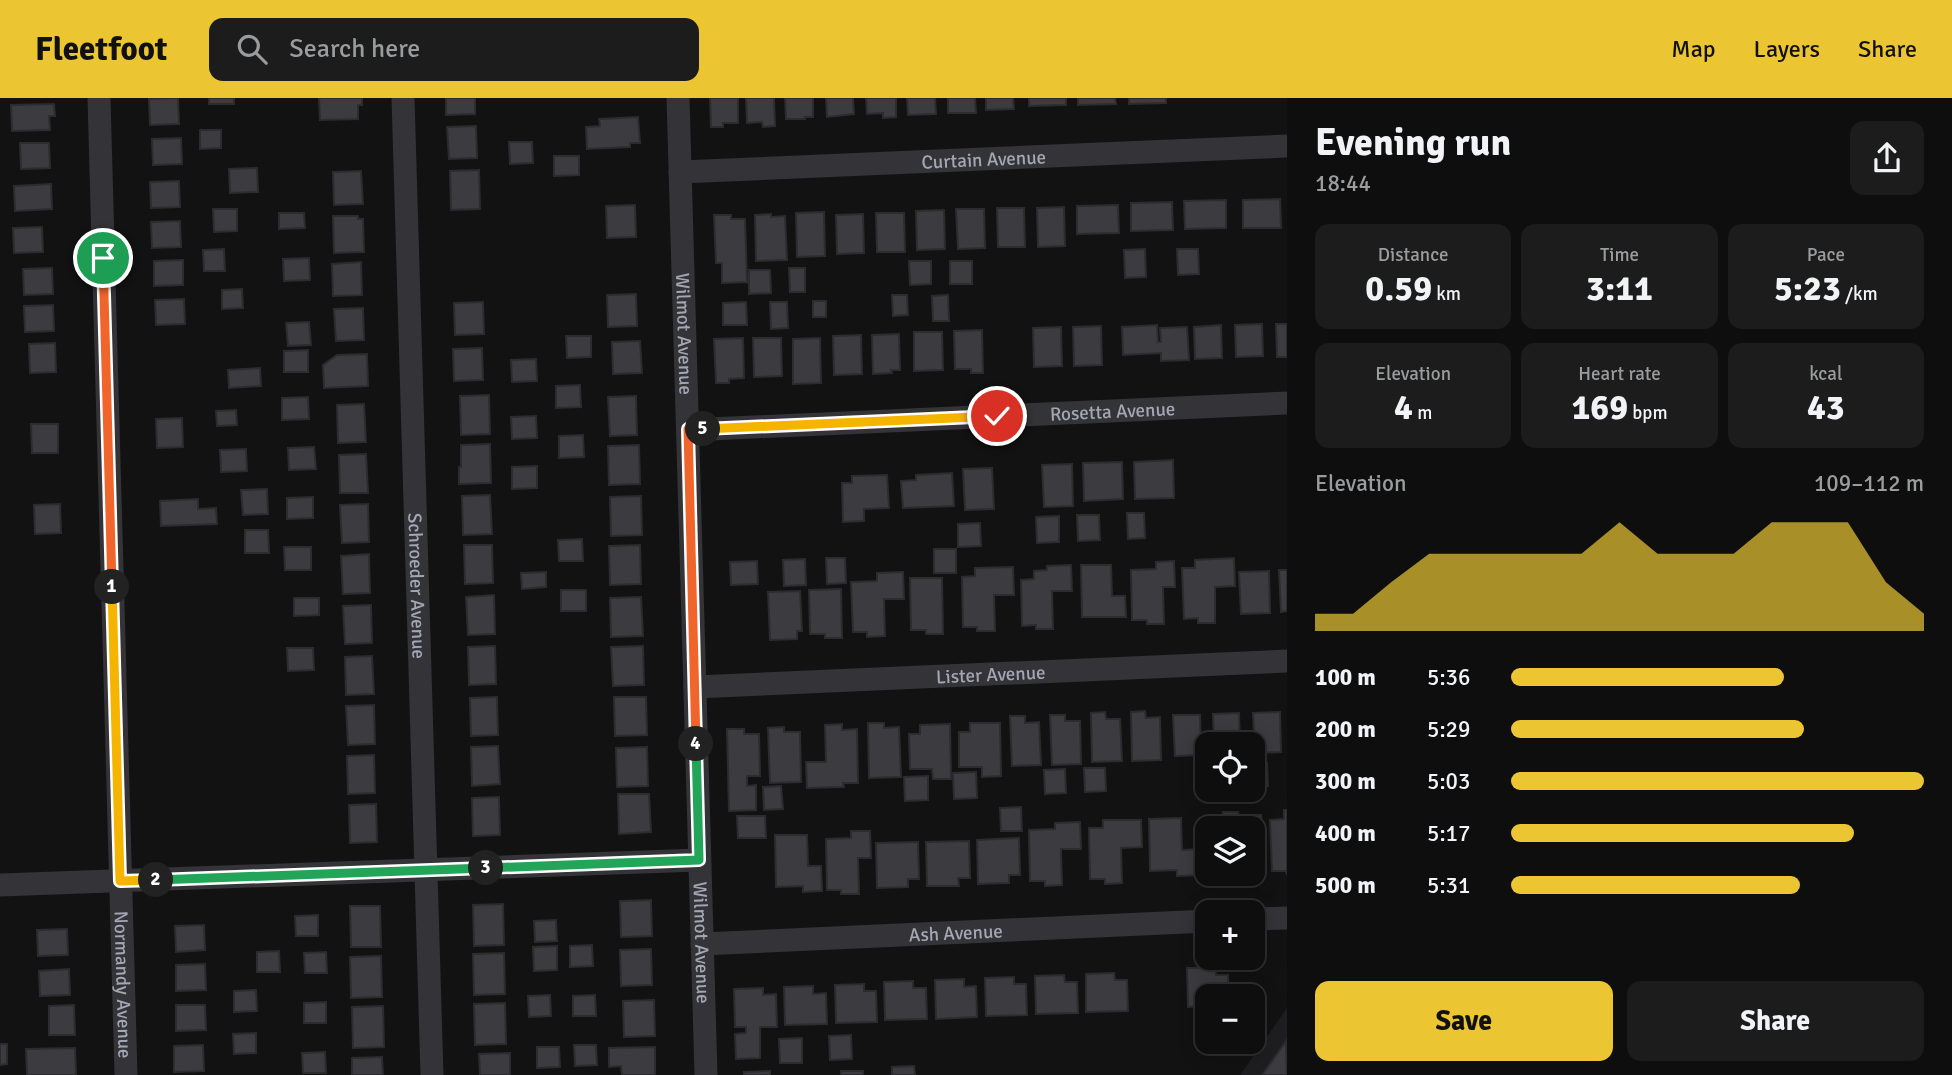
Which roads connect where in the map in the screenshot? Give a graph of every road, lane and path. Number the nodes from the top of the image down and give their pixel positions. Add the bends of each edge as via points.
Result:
1 (99, 98) edge
2 (403, 98) edge
3 (678, 98) edge
4 (1287, 146) edge
5 (680, 172) junction
6 (1287, 403) edge
7 (688, 429) junction
8 (1287, 662) edge
9 (695, 687) junction
10 (699, 860) junction
11 (426, 870) junction
12 (120, 881) junction
13 (0, 885) edge
14 (1287, 918) edge
15 (1265, 919) edge
16 (1195, 922) edge
17 (702, 944) junction
18 (126, 1075) edge
19 (432, 1075) edge
20 (706, 1075) edge

1 - 12 street, Normandy Avenue
2 - 11 street, Schroeder Avenue
3 - 5 street, Wilmot Avenue
4 - 5 street, Curtain Avenue
5 - 7 street, Wilmot Avenue
6 - 7 street, Rosetta Avenue
7 - 9 street, Wilmot Avenue
8 - 9 street, Lister Avenue
9 - 10 street, Wilmot Avenue
10 - 11 street
10 - 17 street, Wilmot Avenue
11 - 12 street
11 - 19 street, Schroeder Avenue
12 - 13 street
12 - 18 street, Normandy Avenue
14 - 15 street
16 - 17 street, Ash Avenue
17 - 20 street, Wilmot Avenue

